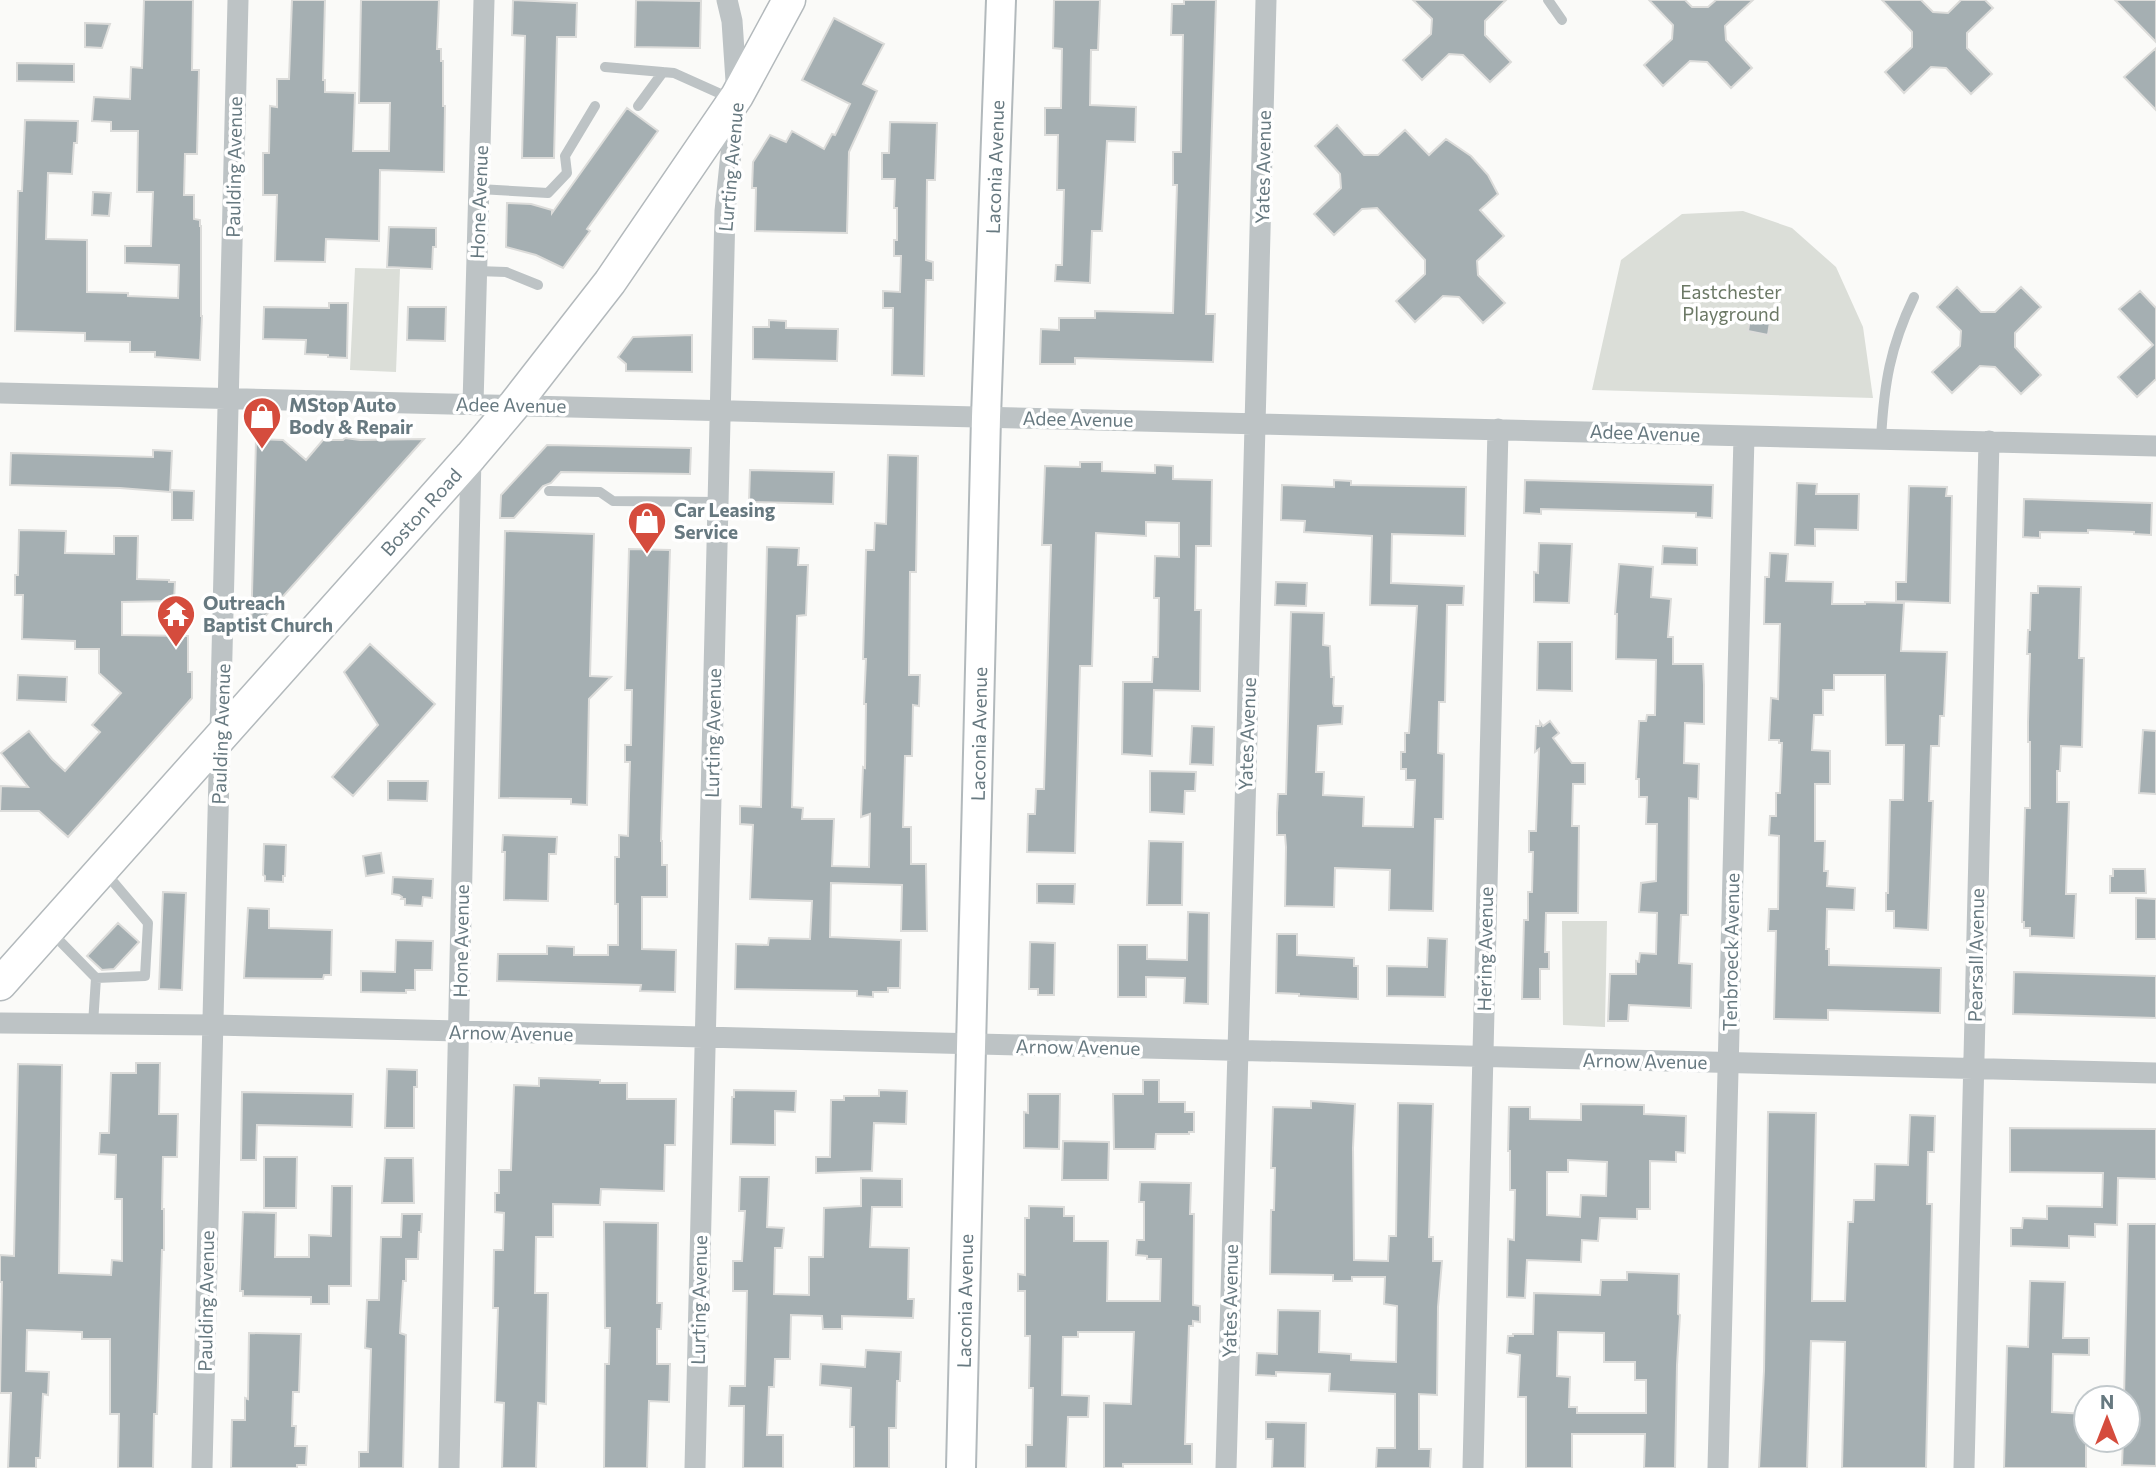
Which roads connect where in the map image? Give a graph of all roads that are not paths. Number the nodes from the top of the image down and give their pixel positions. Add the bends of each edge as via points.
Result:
1 (238, 0) edge
2 (484, 0) edge
3 (727, 0) edge
4 (789, 0) edge
5 (1001, 0) edge
6 (1266, 0) edge
7 (1548, 0) edge
8 (1562, 20) dead end
9 (605, 67) dead end
10 (663, 72) junction
11 (736, 98) junction
12 (595, 106) dead end
13 (638, 106) dead end
14 (479, 189) junction
15 (477, 271) junction
16 (538, 285) dead end
17 (1914, 297) dead end
18 (0, 393) edge
19 (229, 398) junction
20 (473, 404) junction
21 (515, 404) junction
22 (721, 410) junction
23 (986, 417) junction
24 (1258, 423) junction
25 (1498, 429) junction
26 (1744, 436) junction
27 (1881, 439) junction
28 (1989, 441) junction
29 (2156, 446) edge
30 (471, 456) junction
31 (549, 491) dead end
32 (719, 502) junction
33 (221, 736) junction
34 (102, 869) junction
35 (49, 929) junction
36 (96, 978) junction
37 (0, 984) edge
38 (0, 1023) edge
39 (93, 1024) junction
40 (213, 1025) junction
41 (459, 1032) junction
42 (706, 1038) junction
43 (971, 1045) junction
44 (1236, 1051) junction
45 (1483, 1057) junction
46 (1728, 1063) junction
47 (1973, 1070) junction
48 (2156, 1073) edge
49 (202, 1468) edge
50 (449, 1468) edge
51 (695, 1468) edge
52 (961, 1468) edge
53 (1226, 1468) edge
54 (1473, 1468) edge
55 (1718, 1468) edge
56 (1964, 1468) edge

1 - 19 street, Paulding Avenue
2 - 14 street, Hone Avenue
3 - 11 street, Lurting Avenue
4 - 11 main road, Boston Road
5 - 23 street, Laconia Avenue
6 - 24 street, Yates Avenue
7 - 8 lane
9 - 10 lane
10 - 11 lane
10 - 13 lane
11 - 21 main road, Boston Road via 610,282
11 - 22 street, Lurting Avenue via 725,211
12 - 14 lane via 565,156 567,173 548,193
14 - 15 street, Hone Avenue
15 - 16 lane via 506,272
15 - 20 street, Hone Avenue
17 - 27 lane via 1890,362
18 - 19 street, Adee Avenue
19 - 20 street, Adee Avenue
19 - 33 street, Paulding Avenue
20 - 21 street, Adee Avenue
21 - 22 street, Adee Avenue
21 - 30 main road, Boston Road
22 - 23 street, Adee Avenue
22 - 32 street, Lurting Avenue
23 - 24 street, Adee Avenue
23 - 43 street, Laconia Avenue
24 - 25 street, Adee Avenue
24 - 44 street, Yates Avenue
25 - 26 street, Adee Avenue
25 - 45 street, Hering Avenue
26 - 27 street, Adee Avenue
26 - 46 street, Tenbroeck Avenue
27 - 28 street, Adee Avenue
28 - 29 street, Adee Avenue
28 - 47 street, Pearsall Avenue
30 - 33 main road, Boston Road
30 - 41 street, Hone Avenue
31 - 32 lane via 600,492 614,501
32 - 42 street, Lurting Avenue
33 - 34 main road, Boston Road
33 - 40 street, Paulding Avenue
34 - 35 main road, Boston Road
34 - 36 lane via 148,923 145,976
35 - 36 lane
35 - 37 main road, Boston Road
36 - 39 lane
38 - 39 street, Arnow Avenue
39 - 40 street, Arnow Avenue
40 - 41 street, Arnow Avenue
40 - 49 street, Paulding Avenue
41 - 42 street, Arnow Avenue
41 - 50 street, Hone Avenue
42 - 43 street, Arnow Avenue
42 - 51 street, Lurting Avenue
43 - 44 street, Arnow Avenue
43 - 52 street, Laconia Avenue
44 - 45 street, Arnow Avenue
44 - 53 street, Yates Avenue
45 - 46 street, Arnow Avenue
45 - 54 street, Hering Avenue
46 - 47 street, Arnow Avenue
46 - 55 street, Tenbroeck Avenue
47 - 48 street, Arnow Avenue
47 - 56 street, Pearsall Avenue

